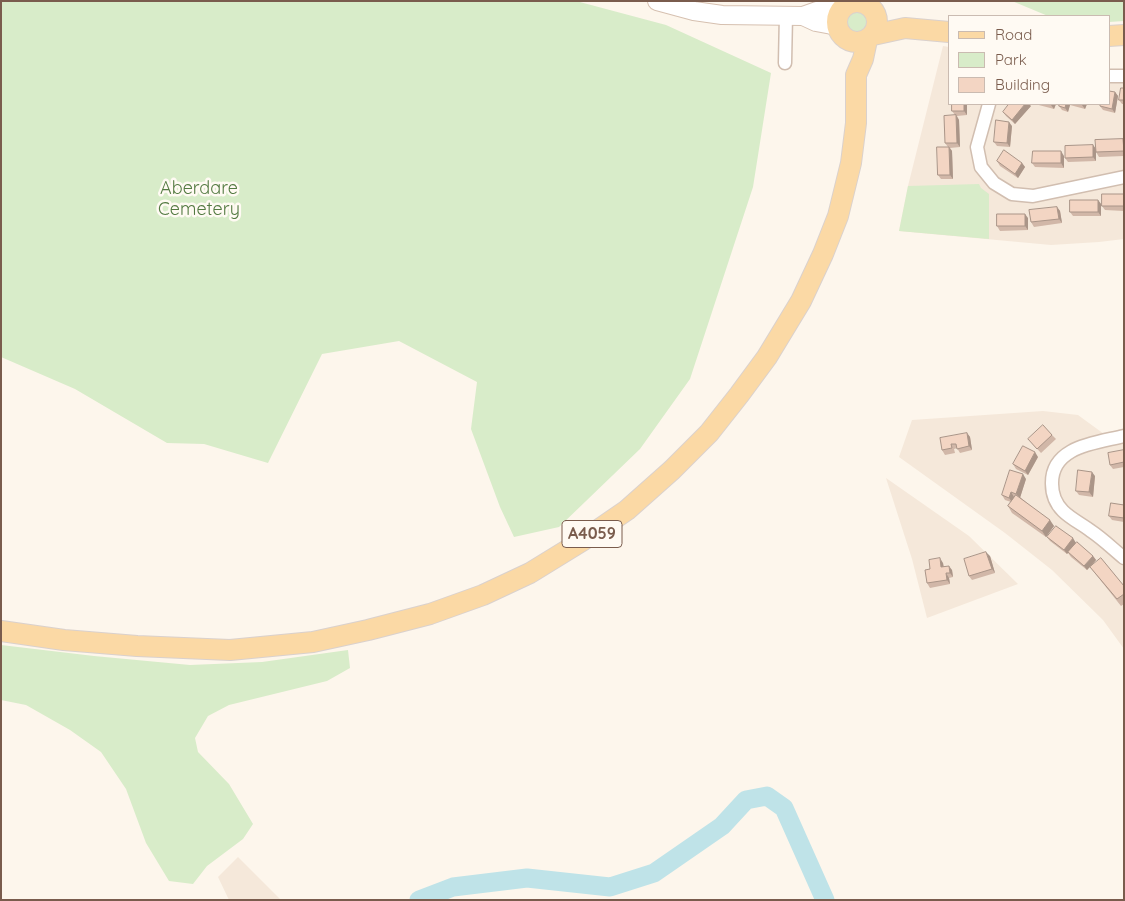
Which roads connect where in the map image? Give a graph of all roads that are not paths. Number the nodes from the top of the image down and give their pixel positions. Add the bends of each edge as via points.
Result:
1 (657, 1) edge
2 (843, 8) junction
3 (876, 13) junction
4 (795, 15) junction
5 (905, 28) junction
6 (840, 32) junction
7 (948, 32) edge
8 (1124, 35) edge
9 (1110, 36) edge
10 (870, 38) junction
11 (785, 63) dead end
12 (856, 75) junction
13 (1110, 76) edge
14 (1124, 76) edge
15 (989, 105) edge
16 (1124, 177) edge
17 (1124, 436) edge
18 (1124, 558) edge
19 (1, 630) edge

1 - 4 main road via 722,15
2 - 3 main road via 860,2 872,7
2 - 4 main road
2 - 6 main road via 838,17
3 - 5 main road
3 - 10 main road via 878,23
4 - 6 main road via 832,25
4 - 11 street
5 - 7 main road
5 - 10 main road
6 - 10 main road via 852,42
6 - 12 main road, A4059 via 848,62
8 - 9 main road
10 - 12 main road, A4059
12 - 19 main road, A4059 via 856,123 847,181 838,216 801,301 767,357 709,433 627,510 582,541 530,573 482,595 430,614 313,642 230,650 64,640
13 - 14 street
15 - 16 street via 977,147 981,167 994,183 1012,194 1033,196
17 - 18 street via 1081,446 1065,454 1052,474 1055,501 1063,512

